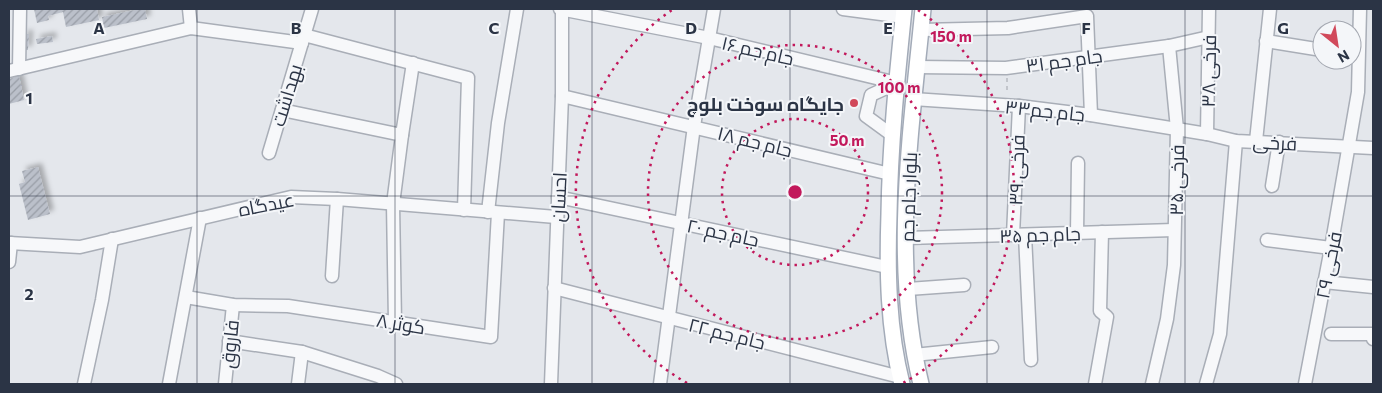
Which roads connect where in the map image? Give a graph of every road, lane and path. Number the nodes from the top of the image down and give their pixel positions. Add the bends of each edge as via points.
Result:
1 (20, 9) edge
2 (190, 9) edge
3 (312, 9) edge
4 (516, 9) edge
5 (562, 9) edge
6 (714, 9) edge
7 (843, 9) edge
8 (923, 9) edge
9 (1209, 9) edge
10 (1270, 9) edge
11 (599, 13) edge
12 (904, 13) edge
13 (191, 28) junction
14 (921, 30) junction
15 (1209, 37) junction
16 (709, 38) junction
17 (303, 39) junction
18 (1266, 41) junction
19 (1168, 46) junction
20 (1312, 48) edge
21 (1089, 57) junction
22 (413, 64) junction
23 (917, 68) junction
24 (1006, 68) junction
25 (14, 70) edge
26 (1357, 70) edge
27 (897, 83) junction
28 (562, 96) junction
29 (913, 99) junction
30 (1013, 106) junction
31 (282, 110) junction
32 (1091, 115) junction
33 (694, 126) junction
34 (1177, 130) junction
35 (1207, 134) junction
36 (402, 135) junction
37 (892, 135) junction
38 (1256, 140) junction
39 (1236, 141) junction
40 (1279, 142) junction
41 (1350, 146) junction
42 (1373, 148) edge
43 (269, 153) dead end
44 (1078, 163) dead end
45 (890, 174) junction
46 (1272, 186) dead end
47 (558, 197) junction
48 (336, 199) junction
49 (392, 204) junction
50 (464, 210) junction
51 (493, 212) junction
52 (556, 217) junction
53 (200, 218) junction
54 (681, 223) junction
55 (1174, 230) junction
56 (1102, 232) junction
57 (1077, 233) junction
58 (1019, 235) junction
59 (906, 238) junction
60 (112, 239) junction
61 (1267, 240) dead end
62 (10, 243) edge
63 (1331, 248) junction
64 (9, 262) edge
65 (906, 266) junction
66 (887, 267) junction
67 (332, 276) dead end
68 (1324, 282) junction
69 (964, 285) dead end
70 (1373, 286) edge
71 (554, 288) junction
72 (908, 289) junction
73 (186, 297) junction
74 (233, 305) junction
75 (669, 318) junction
76 (395, 322) junction
77 (1331, 334) dead end
78 (229, 340) junction
79 (1373, 340) edge
80 (992, 347) dead end
81 (302, 352) junction
82 (914, 355) junction
83 (1031, 360) dead end
84 (377, 380) edge
85 (901, 381) edge
86 (84, 384) edge
87 (170, 384) edge
88 (225, 384) edge
89 (298, 384) edge
90 (396, 384) edge
91 (552, 384) edge
92 (660, 384) edge
93 (921, 384) edge
94 (1095, 384) edge
95 (1152, 384) edge
96 (1206, 384) edge
97 (1304, 384) edge

1 - 25 street
2 - 13 street
3 - 17 street, بهداشت
4 - 51 street via 498,123
5 - 11 street, جام جم ۱۶
5 - 28 street, احسان
6 - 16 street
7 - 12 street
8 - 14 main road, بلوار جام جم
9 - 15 street, فرخی ۳۸
10 - 18 street
11 - 16 street, جام جم ۱۶
12 - 27 main road, بلوار جام جم
13 - 17 street
13 - 25 street
14 - 21 street via 1008,28 1087,16
14 - 23 main road, بلوار جام جم
15 - 19 street, جام جم ۳۱
15 - 35 street, فرخی ۳۸
16 - 27 street, جام جم ۱۶
16 - 33 street
17 - 22 street
17 - 31 street, بهداشت
18 - 20 street
18 - 38 street
19 - 21 street, جام جم ۳۱
19 - 34 street, فرخی ۳۵
21 - 24 street, جام جم ۳۱
21 - 32 street
22 - 36 street
22 - 50 street via 468,78
23 - 24 street, جام جم ۳۱
23 - 29 main road, بلوار جام جم
24 - 30 path
26 - 41 street, فرخی ۲۹ via 1358,92
27 - 37 main road, بلوار جام جم
27 - 37 street via 871,95 866,116
28 - 33 street, جام جم ۱۸
28 - 47 street, احسان
29 - 30 street, جام جم۳۳
29 - 59 main road, بلوار جام جم
30 - 32 street, جام جم۳۳
30 - 58 street, فرخی ۳۹
31 - 36 street
31 - 43 street, بهداشت
32 - 34 street, جام جم۳۳
33 - 45 street, جام جم ۱۸
33 - 54 street
34 - 35 street, فرخی
34 - 55 street, فرخی ۳۵
35 - 39 street, فرخی
36 - 49 street
37 - 45 main road, بلوار جام جم
38 - 39 street, فرخی
38 - 40 street, فرخی
39 - 96 street via 1220,334
40 - 41 street, فرخی
40 - 46 street
41 - 42 street, فرخی
41 - 63 street, فرخی ۲۹
44 - 57 street
45 - 66 main road, بلوار جام جم
47 - 52 street, احسان
47 - 54 street, جام جم ۲۰
48 - 49 street, عیدگاه
48 - 53 street, عیدگاه via 291,197
48 - 67 street
49 - 50 street, عیدگاه
49 - 76 street
50 - 51 street, عیدگاه
51 - 52 street, عیدگاه
51 - 76 street, کوثر ۸ via 491,337
52 - 71 street, احسان
53 - 60 street, عیدگاه
53 - 73 street
54 - 66 street, جام جم ۲۰
54 - 75 street
55 - 56 street, جام جم ۳۵
55 - 95 street, فرخی ۳۵ via 1174,265 1167,319
56 - 57 street, جام جم ۳۵
56 - 94 street via 1100,311 1107,317
57 - 58 street, جام جم ۳۵
58 - 59 street, جام جم ۳۵
58 - 83 street, فرخی ۳۹
59 - 65 main road, بلوار جام جم
60 - 62 street, عیدگاه via 80,247
60 - 86 street
61 - 63 street
62 - 64 street
63 - 68 street, فرخی ۲۹
65 - 66 main road
65 - 72 main road, بلوار جام جم
66 - 85 main road, بلوار جام جم
68 - 70 street
68 - 97 street, فرخی ۲۹
69 - 72 street
71 - 75 street, جام جم ۲۲
71 - 91 street, احسان
72 - 82 main road, بلوار جام جم
73 - 74 street, کوثر ۸
73 - 87 street
74 - 76 street, کوثر ۸ via 288,306
74 - 78 street, فاروق
75 - 85 street, جام جم ۲۲
75 - 92 street
77 - 79 street via 1372,334
78 - 81 street
78 - 88 street, فاروق
80 - 82 street
81 - 84 street
81 - 89 street
82 - 93 main road, بلوار جام جم
84 - 90 street

